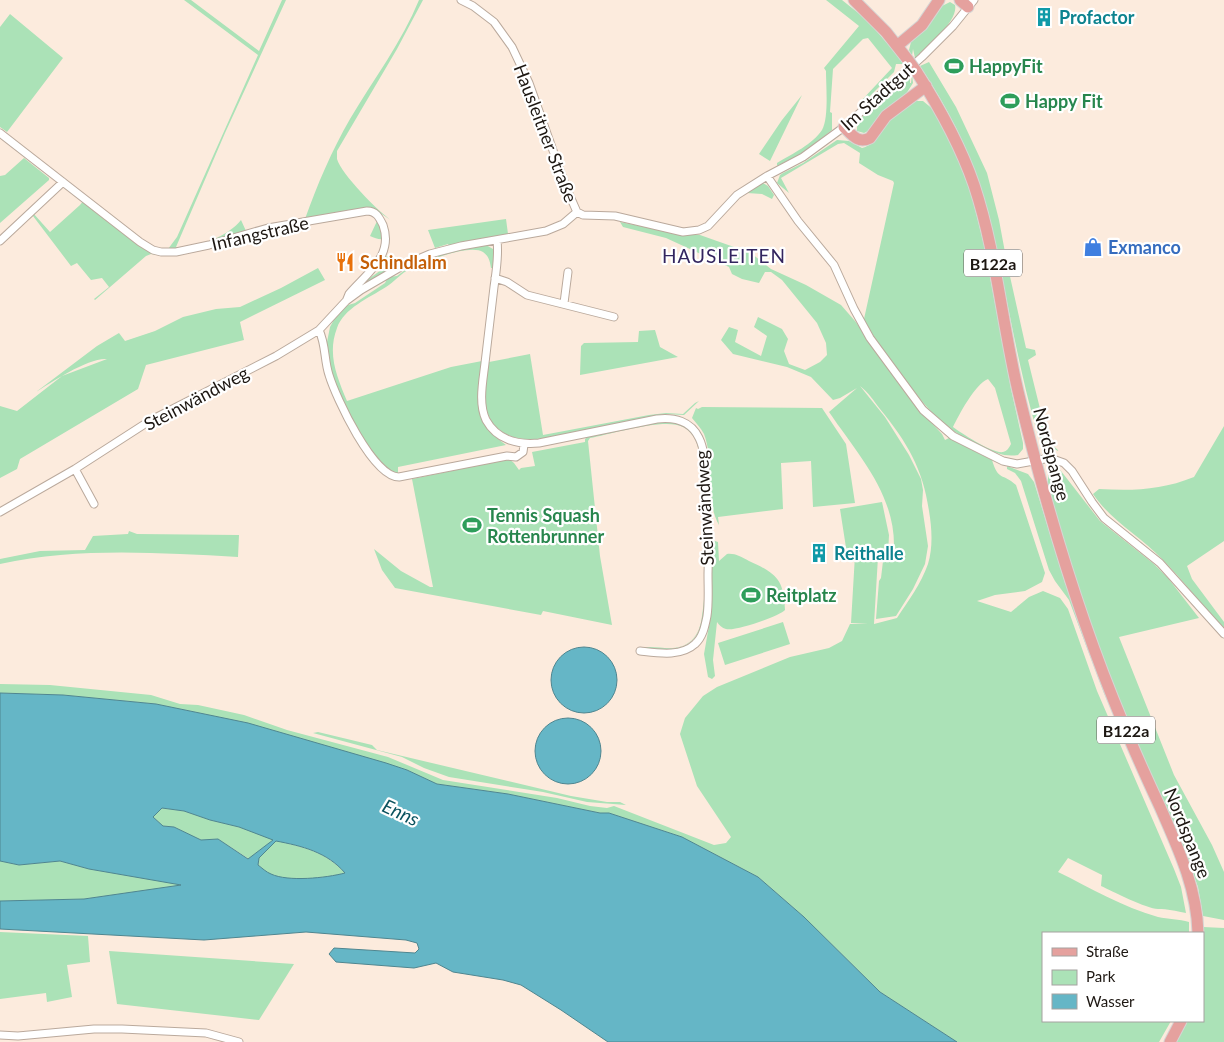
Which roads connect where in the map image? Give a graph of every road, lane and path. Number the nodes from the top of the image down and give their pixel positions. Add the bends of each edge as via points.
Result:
1 (461, 0) edge
2 (854, 0) edge
3 (939, 0) edge
4 (967, 2) edge
5 (898, 46) junction
6 (926, 86) junction
7 (844, 127) junction
8 (0, 133) edge
9 (767, 176) junction
10 (63, 182) junction
11 (577, 212) junction
12 (0, 241) edge
13 (497, 241) junction
14 (568, 272) dead end
15 (495, 278) junction
16 (346, 301) junction
17 (564, 303) junction
18 (614, 317) dead end
19 (319, 330) junction
20 (524, 444) junction
21 (1035, 461) junction
22 (75, 469) junction
23 (94, 504) dead end
24 (0, 512) edge
25 (1224, 634) edge
26 (640, 651) dead end
27 (1198, 932) edge
28 (1180, 1022) edge
29 (0, 1035) edge
30 (239, 1042) edge
31 (1170, 1042) edge

1 - 11 street, Hausleitner Straße via 494,22 512,47 529,83
2 - 5 main road, Nordspange / B122a
3 - 5 main road via 922,25
4 - 7 street, Im Stadtgut via 953,26
5 - 6 main road, Nordspange / B122a, bridge
6 - 7 main road via 886,116 870,138 856,139
6 - 21 main road, Nordspange / B122a via 956,142 979,203
7 - 9 street, Im Stadtgut via 803,157
8 - 10 street, Infangstraße
9 - 11 street, Hausleitner Straße via 737,195 708,226 692,231
9 - 21 street via 798,222 834,266 870,338 924,410 953,436 1003,460 1017,464
10 - 12 street
10 - 16 street, Infangstraße via 140,242 161,252 209,245 268,228 371,211 380,219 386,245 381,258
11 - 13 street, Steinwändweg via 557,227
13 - 15 street
13 - 16 street, Steinwändweg via 430,254
14 - 17 street
15 - 17 street via 527,295
15 - 20 street via 482,385 483,410 501,436
16 - 19 street, Steinwändweg
17 - 18 street
19 - 20 street, Steinwändweg via 335,390 366,450 388,474 400,476 516,457 523,452
19 - 22 street, Steinwändweg via 276,356 151,420
20 - 26 street, Steinwändweg via 665,418 684,422 699,438 709,534 707,616 703,632 695,644 681,652
21 - 25 street via 1055,458 1068,467 1104,518 1160,563
21 - 27 main road, Nordspange / B122a via 1076,598 1102,671 1185,864 1196,906
22 - 23 street
22 - 24 street, Steinwändweg
28 - 31 main road
29 - 30 street via 122,1029 206,1033

